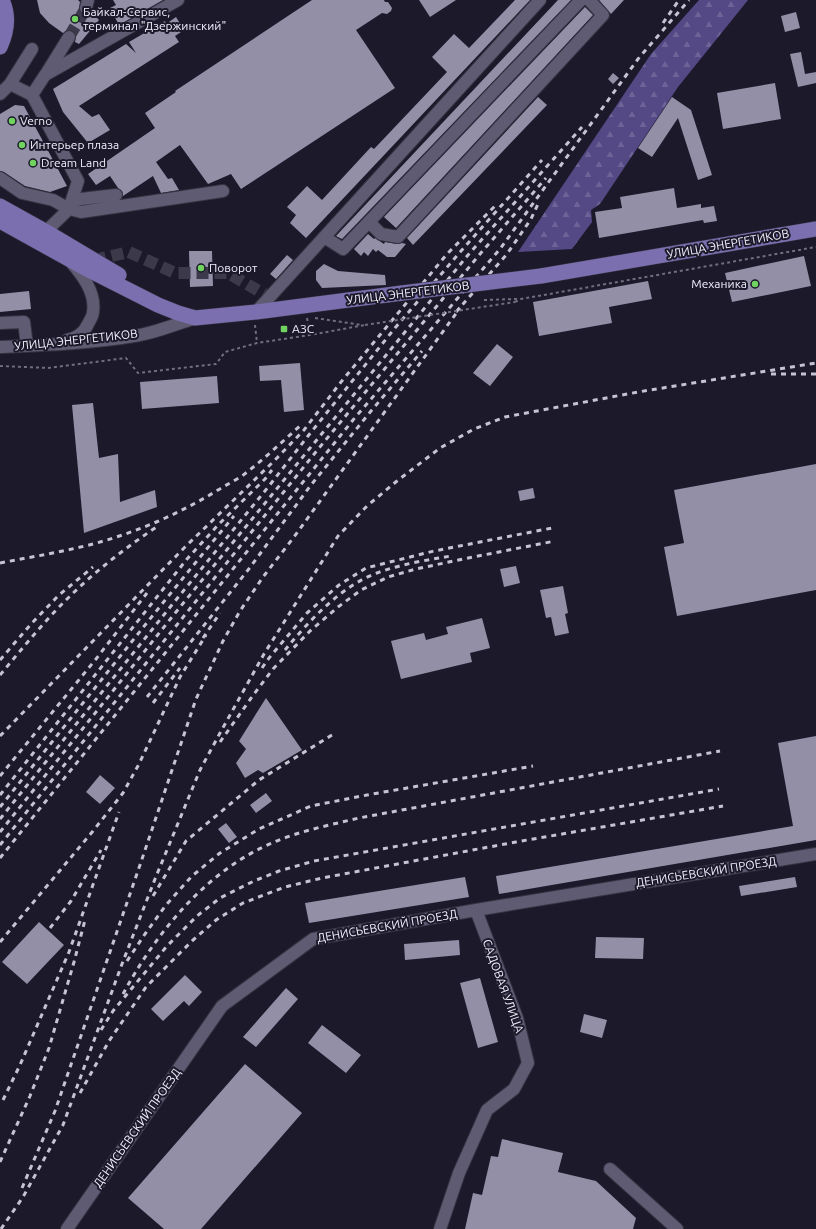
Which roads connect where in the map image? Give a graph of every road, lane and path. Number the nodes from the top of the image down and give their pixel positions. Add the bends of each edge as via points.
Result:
1 (178, 0) edge
2 (540, 0) edge
3 (581, 0) edge
4 (589, 0) edge
5 (3, 3) edge
6 (0, 35) edge
7 (69, 37) tunnel mouth
8 (0, 47) edge
9 (32, 49) dead end
10 (45, 75) junction
11 (10, 84) junction
12 (0, 94) edge
13 (32, 95) junction
14 (0, 178) edge
15 (223, 191) dead end
16 (116, 195) dead end
17 (70, 204) junction
18 (0, 206) edge
19 (0, 221) edge
20 (369, 222) junction
21 (816, 229) edge
22 (41, 236) junction
23 (324, 237) junction
24 (816, 247) edge
25 (64, 256) junction
26 (484, 300) dead end
27 (519, 300) junction
28 (195, 318) junction
29 (255, 318) junction
30 (307, 318) dead end
31 (0, 323) edge
32 (310, 335) junction
33 (257, 343) junction
34 (50, 345) junction
35 (27, 346) junction
36 (0, 347) edge
37 (0, 366) edge
38 (816, 854) edge
39 (476, 910) junction
40 (610, 1169) dead end
41 (67, 1229) edge
42 (440, 1229) edge
43 (677, 1229) edge

1 - 10 street
2 - 23 street
3 - 20 street
4 - 20 street via 603,15 398,236 381,234
5 - 6 main road
5 - 8 main road via 7,27
7 - 10 street
9 - 11 street
10 - 13 street
11 - 12 street
11 - 13 street
13 - 17 street via 78,180
14 - 17 street via 22,193
15 - 17 street via 81,212
16 - 17 street
17 - 22 street
18 - 22 main road
19 - 22 main road
20 - 23 street via 343,249
21 - 29 main road, УЛИЦА ЭНЕРГЕТИКОВ, bridge via 541,276 402,293
22 - 25 main road
22 - 28 main road
23 - 29 street
24 - 27 path
25 - 28 main road via 158,305
25 - 34 street via 81,273 93,298 93,313 86,329 76,338
26 - 27 path
27 - 32 path, bridge
28 - 29 main road, УЛИЦА ЭНЕРГЕТИКОВ
28 - 34 street, УЛИЦА ЭНЕРГЕТИКОВ via 140,335
29 - 33 path
30 - 32 path
31 - 35 street via 24,322
32 - 33 path
33 - 37 path via 225,352 216,364 138,373 126,358 48,368
34 - 35 street, УЛИЦА ЭНЕРГЕТИКОВ
35 - 36 street, УЛИЦА ЭНЕРГЕТИКОВ
38 - 39 street, ДЕНИСЬЕВСКИЙ ПРОЕЗД
39 - 41 street, ДЕНИСЬЕВСКИЙ ПРОЕЗД via 313,939 222,1006
39 - 42 street, САДОВАЯ УЛИЦА via 518,1018 528,1063 514,1089 487,1110 459,1173
40 - 43 street

